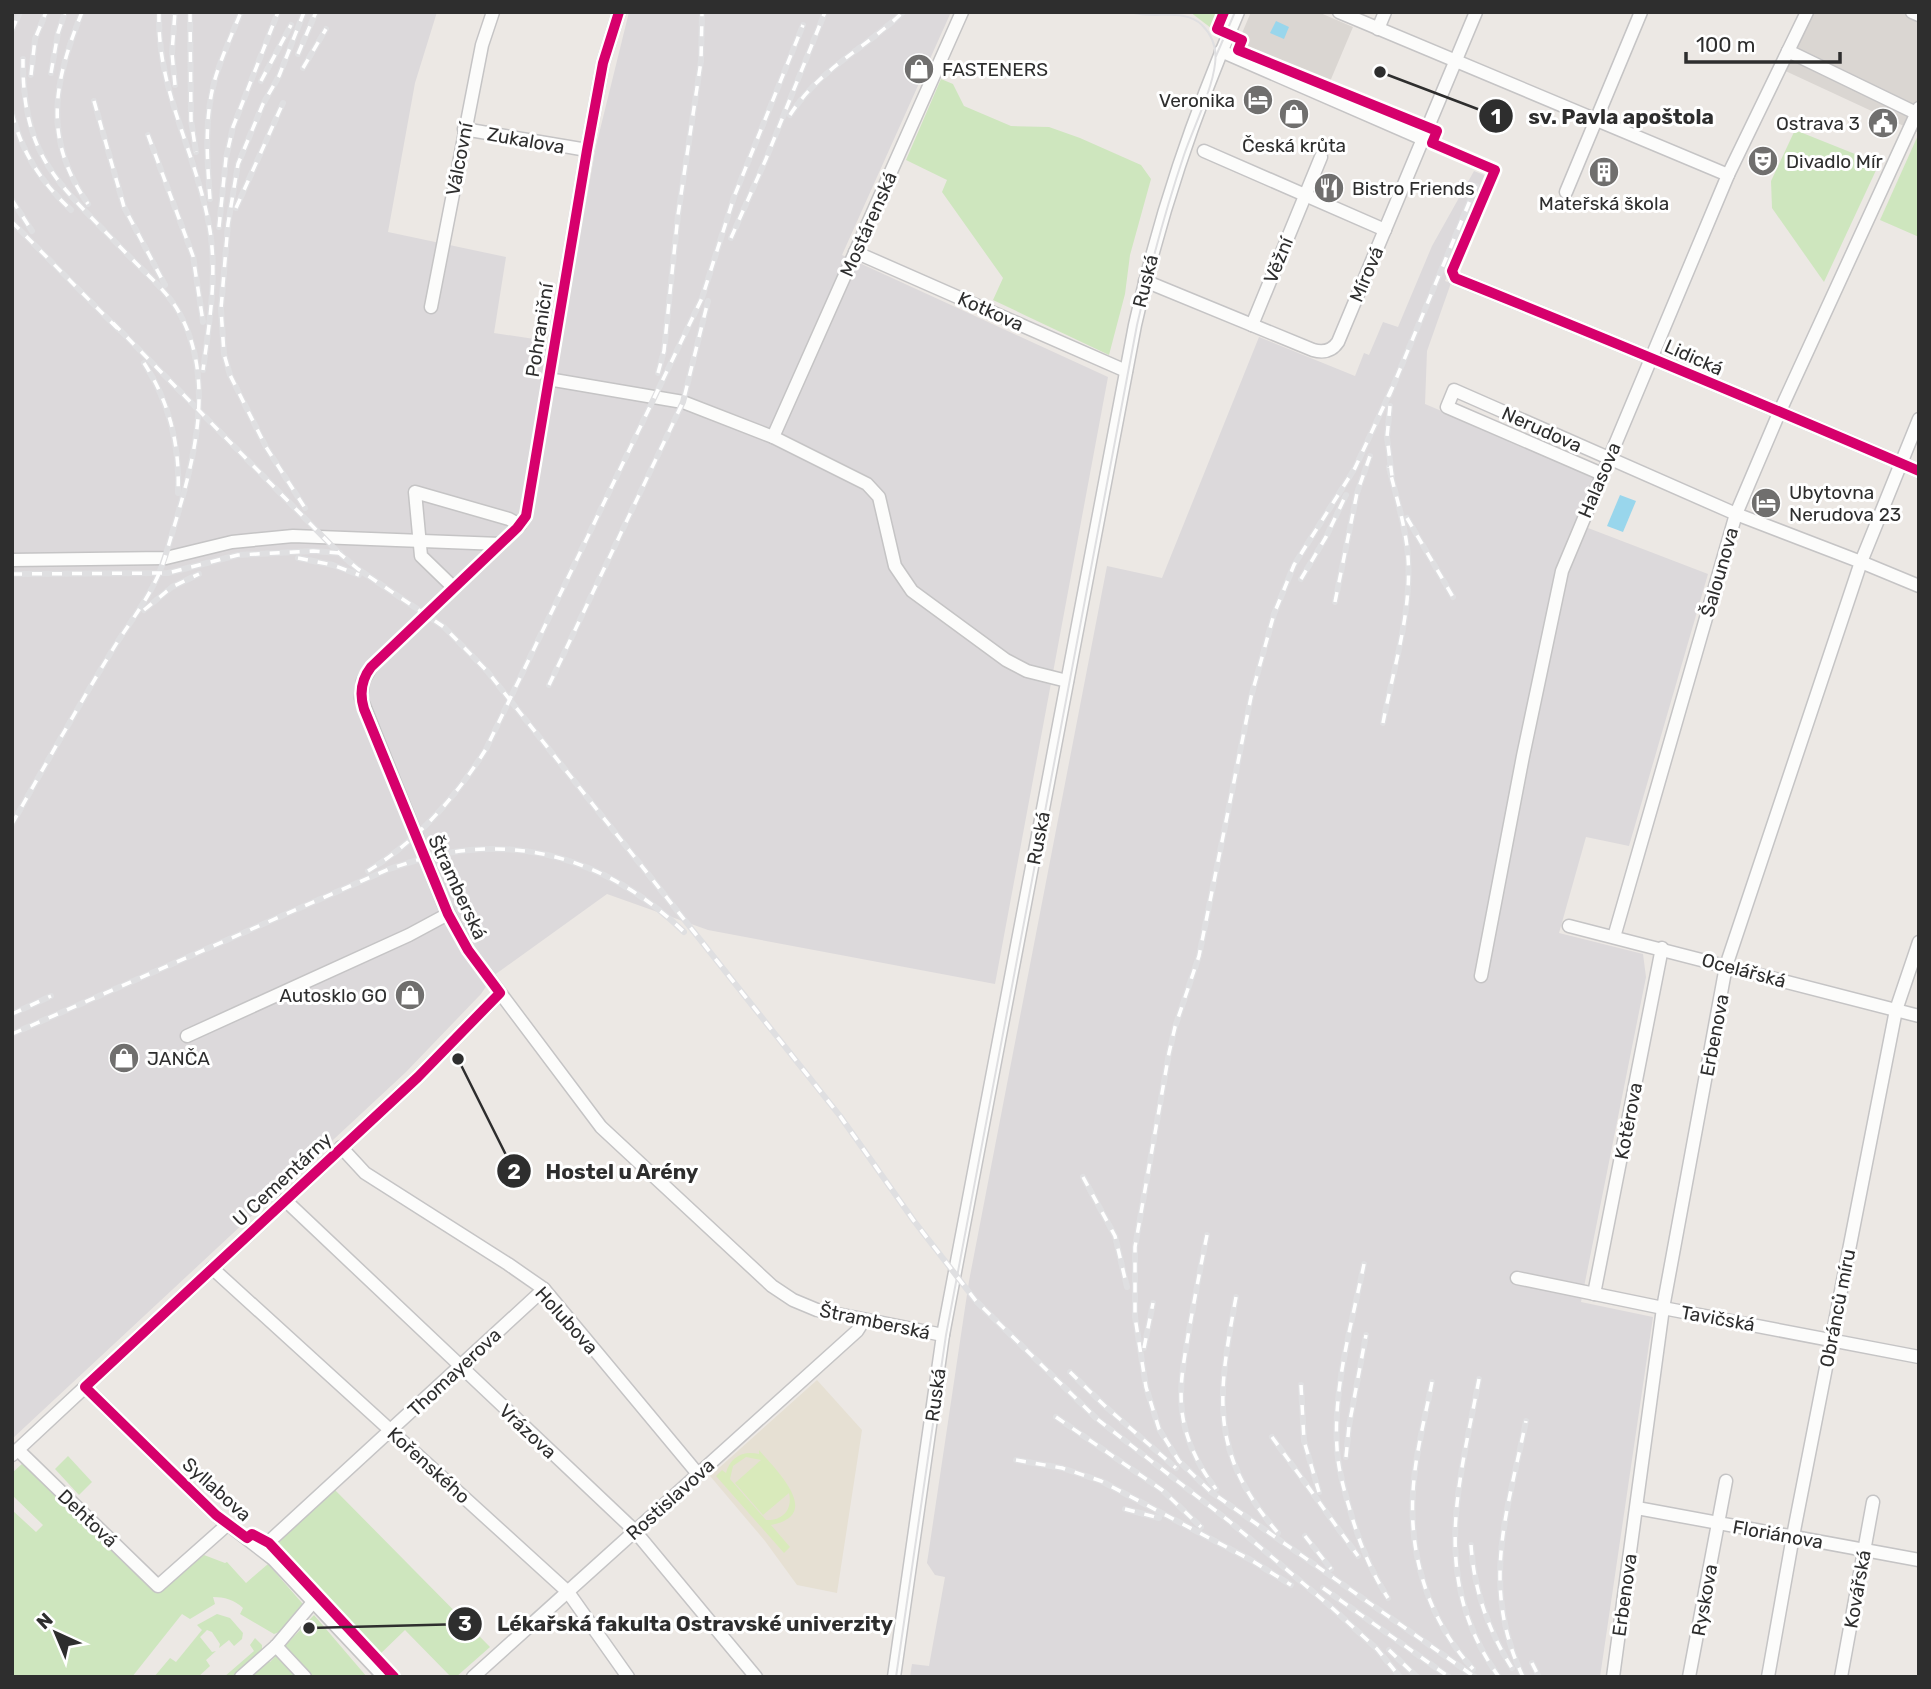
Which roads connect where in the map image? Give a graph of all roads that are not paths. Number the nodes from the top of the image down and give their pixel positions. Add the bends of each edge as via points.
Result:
1 (493, 12) edge
2 (619, 12) edge
3 (962, 12) edge
4 (1238, 12) edge
5 (1339, 12) edge
6 (1385, 12) edge
7 (1476, 12) edge
8 (1641, 12) edge
9 (1807, 12) edge
10 (1912, 12) edge
11 (1919, 15) edge
12 (1378, 29) junction
13 (1221, 51) junction
14 (1788, 51) junction
15 (1455, 62) junction
16 (1918, 110) edge
17 (1595, 121) junction
18 (464, 129) junction
19 (1423, 139) junction
20 (587, 150) junction
21 (1204, 151) dead end
22 (1321, 158) dead end
23 (1728, 175) junction
24 (1566, 192) dead end
25 (1305, 196) junction
26 (1385, 230) junction
27 (855, 252) junction
28 (1455, 278) dead end
29 (1145, 281) junction
30 (431, 307) dead end
31 (1252, 325) junction
32 (1651, 356) junction
33 (1126, 371) junction
34 (548, 379) junction
35 (1779, 413) junction
36 (1919, 419) edge
37 (773, 436) junction
38 (1607, 459) junction
39 (1902, 463) junction
40 (1919, 471) edge
41 (1602, 474) junction
42 (1736, 514) junction
43 (520, 525) junction
44 (418, 541) junction
45 (500, 544) junction
46 (12, 560) edge
47 (1861, 562) junction
48 (1919, 586) edge
49 (453, 587) junction
50 (425, 614) joint
51 (1067, 681) junction
52 (448, 914) junction
53 (1569, 926) dead end
54 (1614, 937) junction
55 (1919, 942) edge
56 (1662, 948) junction
57 (1726, 966) junction
58 (1481, 976) dead end
59 (500, 993) junction
60 (1896, 1010) junction
61 (1919, 1016) edge
62 (187, 1036) dead end
63 (341, 1147) junction
64 (285, 1200) junction
65 (212, 1268) junction
66 (1517, 1278) dead end
67 (544, 1289) junction
68 (1594, 1294) junction
69 (1663, 1308) junction
70 (864, 1320) junction
71 (943, 1335) junction
72 (1831, 1339) junction
73 (1919, 1357) edge
74 (460, 1367) junction
75 (85, 1387) junction
76 (391, 1430) junction
77 (15, 1453) edge
78 (698, 1474) junction
79 (1726, 1481) dead end
80 (1873, 1502) dead end
81 (1637, 1508) junction
82 (1718, 1523) junction
83 (228, 1524) junction
84 (634, 1530) junction
85 (1793, 1536) junction
86 (261, 1549) junction
87 (1864, 1549) junction
88 (1919, 1560) edge
89 (568, 1592) junction
90 (314, 1601) junction
91 (276, 1646) junction
92 (241, 1677) edge
93 (305, 1677) edge
94 (384, 1677) edge
95 (473, 1677) edge
96 (628, 1677) edge
97 (756, 1677) edge
98 (894, 1677) edge
99 (1612, 1677) edge
100 (1689, 1677) edge
101 (1768, 1677) edge
102 (1841, 1677) edge

1 - 18 street, Válcovní
2 - 20 street, Pohraniční via 603,63
3 - 27 street, Mostárenská
4 - 13 street, Ruská
5 - 12 street
6 - 12 street
7 - 15 street, Mírová
8 - 17 street
9 - 14 street, Halasova
10 - 11 street
12 - 15 street
13 - 19 street
13 - 29 street, Ruská via 1171,185
14 - 16 street
14 - 23 street, Halasova
15 - 17 street
15 - 19 street, Mírová
16 - 35 street, Šalounova
17 - 23 street
17 - 24 street
18 - 20 street, Zukalova
18 - 30 street, Válcovní
19 - 26 street, Mírová
20 - 34 street, Pohraniční
21 - 25 street
22 - 25 street, Věžní
23 - 32 street, Halasova
25 - 26 street
25 - 31 street, Věžní
26 - 31 street, Mírová via 1332,349 1318,352
27 - 33 street, Kotkova
27 - 37 street, Mostárenská
28 - 32 street, Lidická
29 - 31 street, Mírová
29 - 33 street, Ruská
32 - 35 street, Lidická
32 - 38 street, Halasova
33 - 51 street, Ruská
34 - 37 street via 683,402
34 - 43 street, Pohraniční via 527,511
35 - 39 street, Lidická
35 - 42 street, Šalounova
36 - 39 street, Erbenova
37 - 51 street via 867,484 879,497 895,566 912,591 1006,660 1027,671
38 - 41 street, Halasova
38 - 41 street, Nerudova via 1454,390 1447,407
38 - 42 street, Nerudova
39 - 40 street, Lidická
39 - 47 street, Erbenova
41 - 58 street, Halasova via 1562,571
42 - 47 street, Nerudova
42 - 54 street, Šalounova
43 - 44 street via 415,492
43 - 45 street, Pohraniční
44 - 45 street
44 - 46 street via 293,536 232,542 166,558
44 - 49 street via 421,556
45 - 49 street, Pohraniční
47 - 48 street, Nerudova
47 - 57 street, Erbenova
49 - 50 street, Pohraniční
50 - 52 street, Štramberská via 368,671 360,694
51 - 71 street, Ruská
52 - 59 street, Štramberská
52 - 62 street
53 - 54 street, Ocelářská
54 - 56 street, Ocelářská
55 - 60 street, Obránců míru
56 - 57 street, Ocelářská
56 - 68 street, Kotěrova
57 - 60 street, Ocelářská
57 - 69 street, Erbenova
59 - 63 street, U Cementárny via 438,1058
59 - 70 street, Štramberská via 601,1127 772,1286 807,1307
60 - 61 street, Ocelářská
60 - 72 street, Obránců míru
63 - 64 street, U Cementárny
63 - 67 street, Holubova via 365,1173
64 - 65 street, U Cementárny
64 - 74 street, Vrázova
65 - 75 street, U Cementárny
65 - 76 street, Kořenského
66 - 68 street, Tavičská
67 - 74 street, Thomayerova
67 - 78 street, Holubova
68 - 69 street, Tavičská
69 - 72 street, Tavičská
69 - 81 street, Erbenova
70 - 71 street, Štramberská
70 - 78 street, Rostislavova
71 - 98 street, Ruská
72 - 73 street, Tavičská
72 - 85 street, Obránců míru
74 - 76 street, Thomayerova
74 - 84 street, Vrázova
75 - 77 street, U Cementárny
75 - 83 street, Syllabova
76 - 86 street, Thomayerova
76 - 89 street, Kořenského
77 - 83 street, Dehtová via 158,1586
78 - 84 street, Rostislavova
79 - 82 street, Ryskova
80 - 87 street, Kovářská
81 - 82 street, Floriánova
81 - 99 street, Erbenova
82 - 85 street, Floriánova
82 - 100 street, Ryskova
83 - 86 street, Syllabova
84 - 89 street, Rostislavova
84 - 97 street, Vrázova
85 - 87 street, Floriánova
85 - 101 street, Obránců míru
86 - 90 street, Syllabova
87 - 88 street, Floriánova
87 - 102 street, Kovářská
89 - 95 street, Rostislavova
89 - 96 street, Kořenského
90 - 91 street
90 - 94 street, Syllabova
91 - 92 street
91 - 93 street

